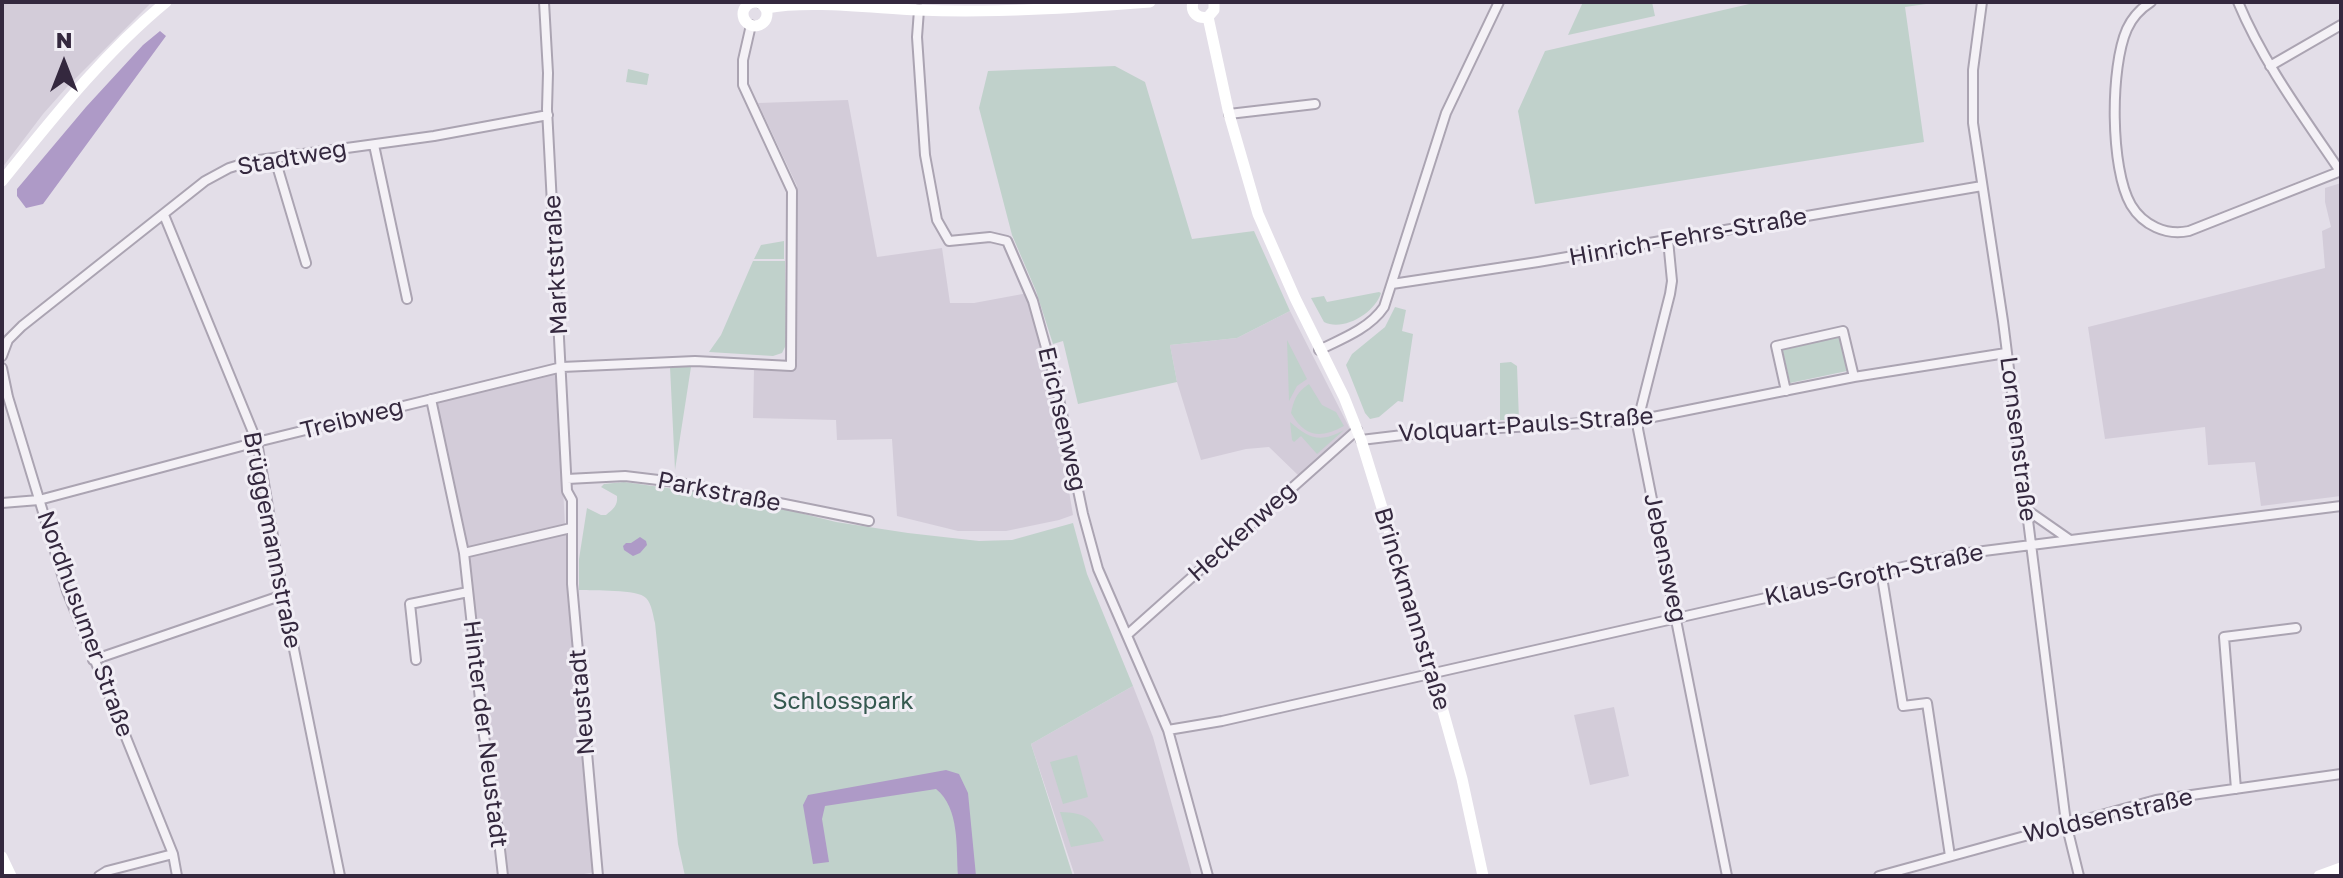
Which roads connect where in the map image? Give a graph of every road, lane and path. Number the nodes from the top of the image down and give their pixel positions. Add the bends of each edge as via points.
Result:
1 (166, 2) edge
2 (544, 2) edge
3 (1150, 2) edge
4 (1214, 2) edge
5 (1499, 2) edge
6 (1982, 2) edge
7 (2151, 2) edge
8 (2238, 2) edge
9 (1189, 3) edge
10 (744, 4) edge
11 (762, 4) edge
12 (919, 10) junction
13 (1208, 17) junction
14 (751, 25) junction
15 (2341, 25) edge
16 (2270, 66) junction
17 (1315, 104) dead end
18 (1229, 114) junction
19 (548, 115) junction
20 (374, 145) junction
21 (275, 159) junction
22 (2341, 171) edge
23 (2, 181) edge
24 (1982, 186) junction
25 (164, 215) junction
26 (1668, 240) junction
27 (306, 263) dead end
28 (1392, 284) junction
29 (407, 299) dead end
30 (1319, 350) junction
31 (3, 351) edge
32 (2006, 353) junction
33 (562, 367) junction
34 (2, 368) edge
35 (1854, 377) junction
36 (1786, 391) junction
37 (431, 399) junction
38 (1638, 420) junction
39 (1359, 435) junction
40 (257, 442) junction
41 (567, 479) junction
42 (39, 500) junction
43 (2, 503) edge
44 (2341, 506) edge
45 (2027, 510) junction
46 (869, 521) dead end
47 (571, 528) junction
48 (2071, 541) junction
49 (2032, 544) junction
50 (464, 553) junction
51 (1881, 571) junction
52 (468, 592) junction
53 (283, 595) junction
54 (1677, 617) junction
55 (2296, 628) dead end
56 (1127, 635) junction
57 (93, 660) junction
58 (416, 660) dead end
59 (1431, 672) junction
60 (1168, 730) junction
61 (2341, 774) edge
62 (2236, 789) junction
63 (2066, 823) junction
64 (173, 854) junction
65 (1950, 856) junction
66 (2, 857) edge
67 (2341, 868) edge
68 (595, 875) edge
69 (11, 876) edge
70 (99, 876) edge
71 (177, 876) edge
72 (340, 876) edge
73 (503, 876) edge
74 (1208, 876) edge
75 (1483, 876) edge
76 (1727, 876) edge
77 (1879, 876) edge
78 (2079, 876) edge
79 (2319, 876) edge

1 - 23 main road via 84,81
2 - 19 street, Marktstraße
3 - 12 main road
4 - 13 main road
5 - 28 street via 1442,122
6 - 24 street, Lornsenstraße via 1974,55 1973,123
7 - 22 street via 2125,32 2115,98 2124,183 2142,218 2167,231 2189,231
8 - 16 street
9 - 13 main road via 1195,14
10 - 11 main road
10 - 14 main road via 744,17
11 - 12 main road
11 - 14 main road via 766,19
12 - 56 street, Erichsenweg via 922,125 937,220 949,241 1007,241 1033,301 1055,380 1098,569
13 - 18 main road, Brinckmannstraße
14 - 33 street, Treibweg via 743,85 792,191 791,366 695,361
15 - 16 street
16 - 22 street
17 - 18 street
18 - 30 main road, Brinckmannstraße via 1258,214
19 - 20 street, Stadtweg
19 - 33 street, Marktstraße
20 - 21 street, Stadtweg
20 - 29 street
21 - 25 street, Stadtweg via 229,168
21 - 27 street
24 - 26 street, Hinrich-Fehrs-Straße
24 - 32 street, Lornsenstraße
25 - 31 street, Stadtweg via 22,326
25 - 40 street, Brüggemannstraße
26 - 28 street, Hinrich-Fehrs-Straße
26 - 38 street, Jebensweg via 1670,294
28 - 30 street via 1374,320
30 - 39 main road, Brinckmannstraße
32 - 35 street, Volquart-Pauls-Straße
32 - 45 street, Lornsenstraße
33 - 37 street, Treibweg
33 - 41 street, Marktstraße
34 - 42 street, Nordhusumer Straße
35 - 36 street, Volquart-Pauls-Straße
35 - 36 street via 1843,331 1776,346
36 - 38 street, Volquart-Pauls-Straße
37 - 40 street, Treibweg
37 - 50 street, Hinter der Neustadt
38 - 39 street, Volquart-Pauls-Straße
38 - 54 street, Jebensweg
39 - 56 street, Heckenweg
39 - 59 main road, Brinckmannstraße
40 - 42 street, Treibweg
40 - 53 street, Brüggemannstraße
41 - 46 street, Parkstraße via 625,476 675,482
41 - 47 street, Marktstraße
42 - 43 street, Treibweg
42 - 57 street, Nordhusumer Straße
44 - 48 street, Klaus-Groth-Straße
45 - 48 street
45 - 49 street, Lornsenstraße
47 - 50 street
47 - 68 street, Neustadt
48 - 49 street, Klaus-Groth-Straße
49 - 51 street, Klaus-Groth-Straße
49 - 63 street, Lornsenstraße
50 - 52 street, Hinter der Neustadt
51 - 54 street, Klaus-Groth-Straße
51 - 65 street via 1903,706 1927,703
52 - 58 street, Hinter der Neustadt via 410,604
52 - 73 street, Hinter der Neustadt
53 - 57 street
53 - 72 street, Brüggemannstraße
54 - 59 street, Klaus-Groth-Straße
54 - 76 street, Jebensweg
55 - 62 street via 2224,637
56 - 60 street, Erichsenweg
57 - 64 street, Nordhusumer Straße
59 - 60 street, Klaus-Groth-Straße
59 - 75 main road, Brinckmannstraße
60 - 74 street, Erichsenweg
61 - 62 street, Woldsenstraße
62 - 63 street, Woldsenstraße via 2156,800
63 - 65 street, Woldsenstraße
63 - 78 street, Lornsenstraße
64 - 70 street
64 - 71 street, Nordhusumer Straße
65 - 77 street, Woldsenstraße
66 - 69 main road
67 - 79 main road

